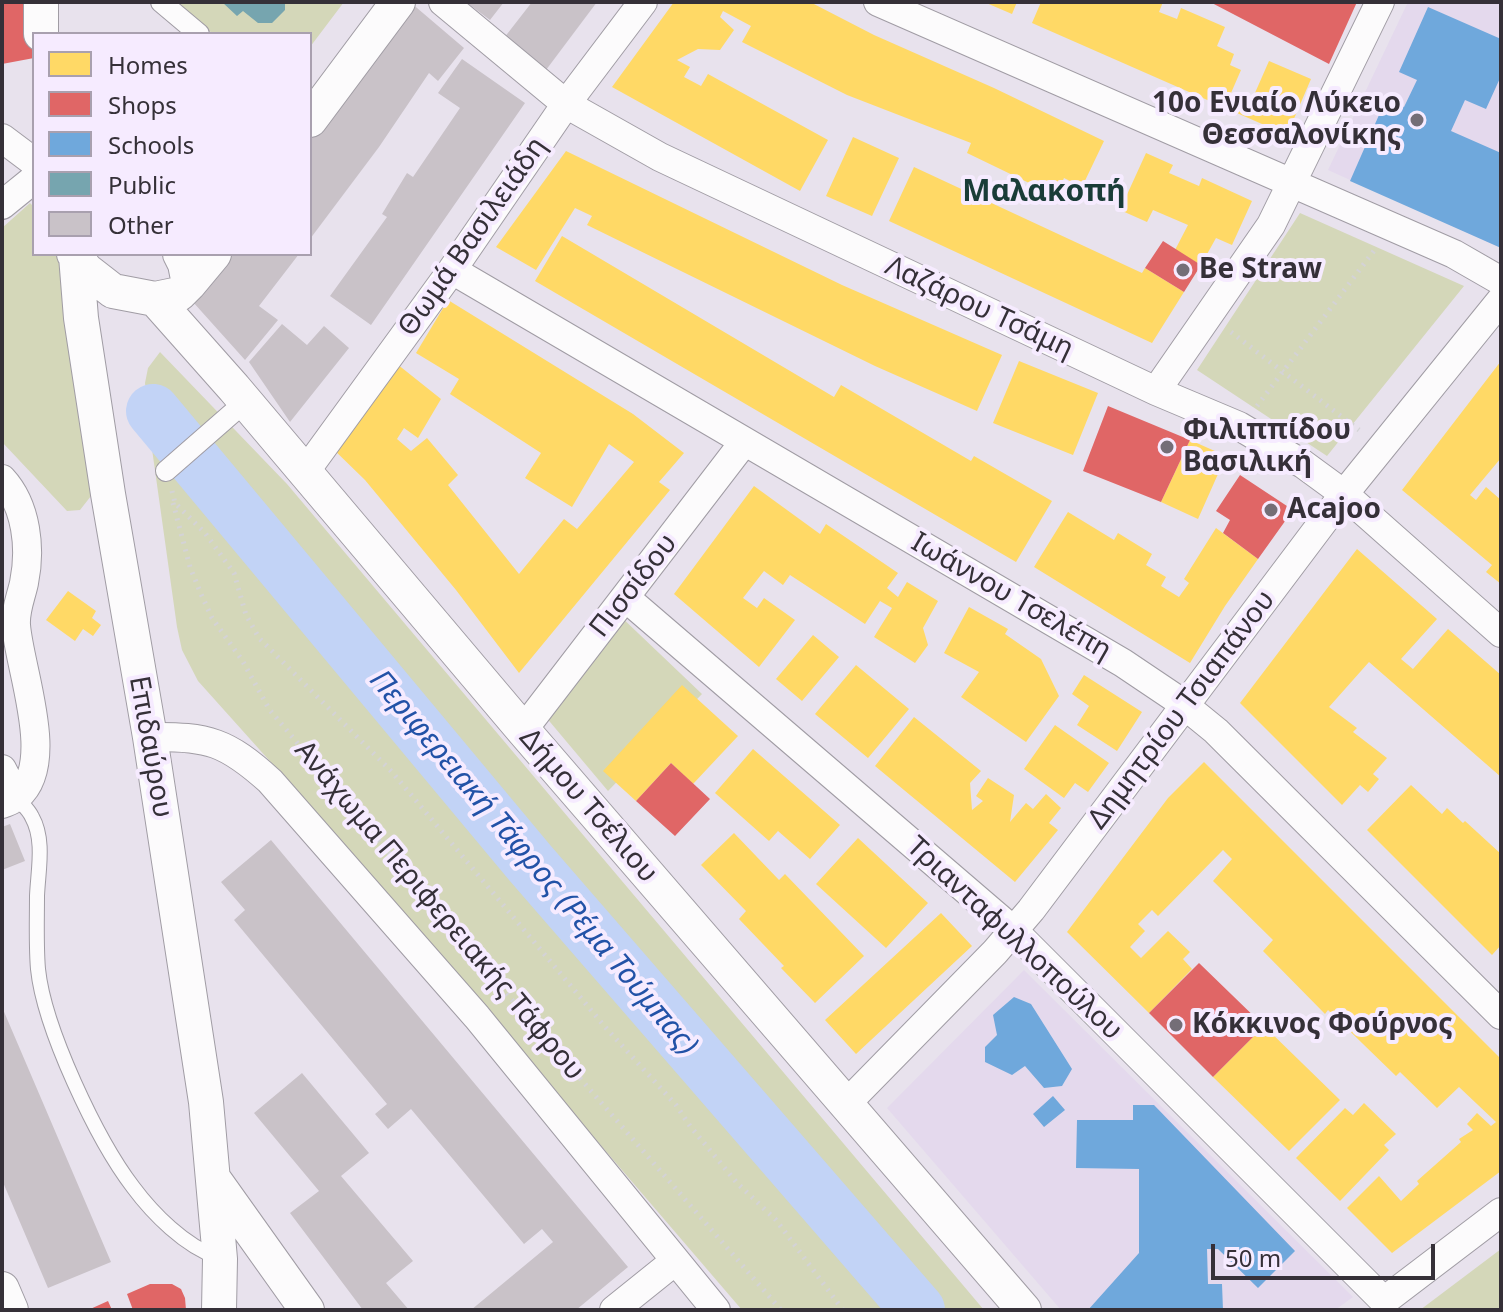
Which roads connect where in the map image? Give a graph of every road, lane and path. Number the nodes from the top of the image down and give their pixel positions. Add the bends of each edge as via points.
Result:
1 (41, 2) edge
2 (161, 2) edge
3 (398, 2) edge
4 (443, 2) edge
5 (643, 2) edge
6 (878, 2) edge
7 (1380, 2) edge
8 (41, 32) edge
9 (197, 32) edge
10 (566, 104) junction
11 (312, 117) edge
12 (2, 138) edge
13 (32, 160) edge
14 (32, 181) edge
15 (1292, 184) junction
16 (2, 205) edge
17 (1376, 247) dead end
18 (75, 256) edge
19 (76, 256) edge
20 (210, 256) edge
21 (184, 269) edge
22 (452, 270) junction
23 (1501, 281) edge
24 (108, 288) junction
25 (155, 299) junction
26 (1501, 300) edge
27 (1209, 315) junction
28 (81, 318) junction
29 (1283, 371) junction
30 (1156, 391) junction
31 (245, 402) junction
32 (1255, 408) dead end
33 (744, 442) junction
34 (1382, 448) junction
35 (166, 471) junction
36 (305, 472) junction
37 (2, 479) edge
38 (1344, 494) junction
39 (626, 598) junction
40 (1501, 633) edge
41 (1185, 706) junction
42 (523, 730) junction
43 (150, 737) junction
44 (2, 769) edge
45 (10, 801) edge
46 (1014, 931) junction
47 (1501, 1015) edge
48 (846, 1104) junction
49 (212, 1177) junction
50 (1501, 1212) edge
51 (220, 1259) junction
52 (675, 1261) junction
53 (2, 1289) edge
54 (1383, 1307) edge
55 (11, 1310) edge
56 (219, 1310) edge
57 (307, 1310) edge
58 (614, 1310) edge
59 (716, 1310) edge
60 (781, 1310) edge
61 (843, 1310) edge
62 (1024, 1310) edge

1 - 8 street
2 - 9 street
3 - 11 street
4 - 10 street, Λαζάρου Τσάμη
5 - 10 street, Θωμά Βασιλειάδη
6 - 15 street
7 - 15 street
10 - 22 street, Θωμά Βασιλειάδη
10 - 30 street, Λαζάρου Τσάμη via 660,157
12 - 13 street
14 - 16 street
15 - 23 street via 1454,254
15 - 27 street via 1271,225
17 - 29 path
18 - 28 street, Επιδαύρου
19 - 24 street
20 - 21 street
21 - 25 street via 179,294
22 - 33 street, Ιωάννου Τσελέπη
22 - 36 street, Θωμά Βασιλειάδη
24 - 25 street
24 - 28 street
25 - 31 street, Δήμου Τσέλιου
26 - 34 street, Δημητρίου Τσιαπάνου
27 - 29 path
27 - 30 street
28 - 43 street, Επιδαύρου
29 - 32 path
29 - 34 path
30 - 38 street, Λαζάρου Τσάμη via 1239,426
31 - 35 street
31 - 36 street, Δήμου Τσέλιου
33 - 39 street, Πισσίδου
33 - 41 street, Ιωάννου Τσελέπη via 1123,663
34 - 38 street, Δημητρίου Τσιαπάνου
35 - 60 path, Ανάχωμα Περιφερειακής Τάφρου via 201,594 269,709
35 - 61 path via 175,503 234,573 259,638 392,772 737,1183 776,1220
36 - 42 street, Δήμου Τσέλιου
37 - 45 street via 26,530 28,562 16,625 34,758 30,780
38 - 40 street, Λαζάρου Τσάμη
38 - 41 street, Δημητρίου Τσιαπάνου
39 - 42 street, Πισσίδου
39 - 46 street, Τριανταφυλλοπούλου
41 - 46 street, Δημητρίου Τσιαπάνου
41 - 47 street, Ιωάννου Τσελέπη via 1243,757
42 - 48 street, Δήμου Τσέλιου
43 - 49 street, Επιδαύρου via 206,1102
43 - 52 street via 210,741 237,753 270,781 477,1017
44 - 45 street
45 - 51 lane via 32,817 39,841 41,986 76,1084 134,1189 191,1244
46 - 48 street, Δημητρίου Τσιαπάνου
46 - 54 street, Τριανταφυλλοπούλου
48 - 62 street, Δήμου Τσέλιου
49 - 51 street, Επιδαύρου
49 - 57 street
50 - 54 street
51 - 56 street, Επιδαύρου
52 - 58 street
52 - 59 street
53 - 55 street

